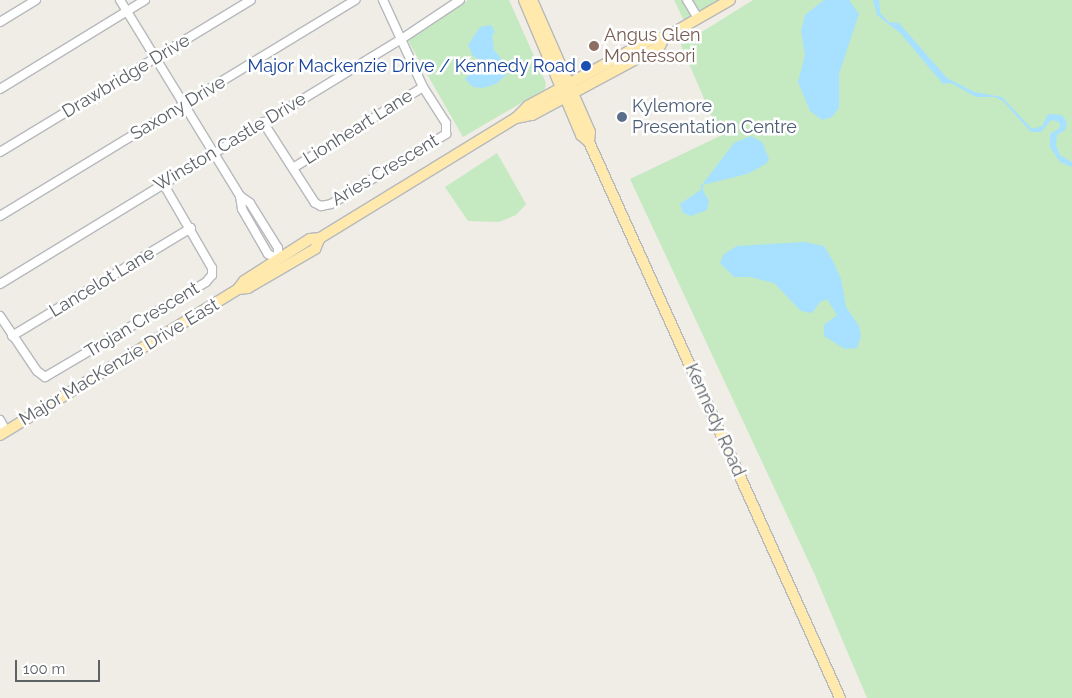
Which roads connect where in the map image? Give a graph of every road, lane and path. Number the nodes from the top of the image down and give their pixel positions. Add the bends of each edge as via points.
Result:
1 (36, 0) edge
2 (120, 0) edge
3 (145, 0) edge
4 (251, 0) edge
5 (356, 0) edge
6 (383, 0) edge
7 (460, 0) edge
8 (524, 0) edge
9 (532, 0) edge
10 (687, 0) edge
11 (730, 0) edge
12 (447, 3) edge
13 (126, 12) junction
14 (698, 18) junction
15 (0, 22) edge
16 (400, 40) junction
17 (156, 58) junction
18 (422, 87) junction
19 (0, 89) edge
20 (567, 90) junction
21 (184, 104) junction
22 (263, 122) junction
23 (0, 152) edge
24 (213, 153) junction
25 (293, 168) junction
26 (163, 183) junction
27 (0, 216) edge
28 (191, 228) junction
29 (320, 238) junction
30 (278, 258) junction
31 (0, 284) edge
32 (238, 289) junction
33 (0, 316) edge
34 (12, 336) junction
35 (0, 420) edge
36 (3, 433) edge
37 (840, 698) edge

1 - 15 street
2 - 13 street
3 - 13 street
4 - 17 street, Drawbridge Drive
5 - 21 street, Saxony Drive
6 - 16 street, Aries Crescent
7 - 12 street, Winston Castle Drive
8 - 20 main road, Kennedy Road
9 - 20 main road, Kennedy Road
10 - 14 street
11 - 14 main road, Major MacKenzie Drive East
12 - 16 street, Winston Castle Drive
13 - 17 street
13 - 19 street
14 - 20 main road, Major MacKenzie Drive East via 664,38 660,46
16 - 18 street, Aries Crescent
16 - 22 street, Winston Castle Drive
17 - 21 street
17 - 23 street, Drawbridge Drive
18 - 25 street, Lionheart Lane
18 - 25 street, Aries Crescent via 447,127 446,134 438,140 331,204 322,206 315,203
20 - 29 main road, Major MacKenzie Drive East via 532,115 516,118
20 - 37 main road, Kennedy Road via 581,135 589,142
21 - 24 street
21 - 27 street, Saxony Drive
22 - 24 street, Winston Castle Drive
22 - 25 street, Aries Crescent
24 - 26 street, Winston Castle Drive
24 - 30 street via 278,248
26 - 28 street, Trojan Crescent
26 - 31 street, Winston Castle Drive
28 - 34 street, Lancelot Lane
28 - 34 street, Trojan Crescent via 212,268 210,278 130,329 45,377
29 - 30 main road, Major MacKenzie Drive East via 310,239
29 - 32 main road, Major MacKenzie Drive East via 315,249 248,288
30 - 32 main road, Major MacKenzie Drive East via 244,281
32 - 36 main road, Major MacKenzie Drive East
33 - 34 street, Trojan Crescent
35 - 36 street

